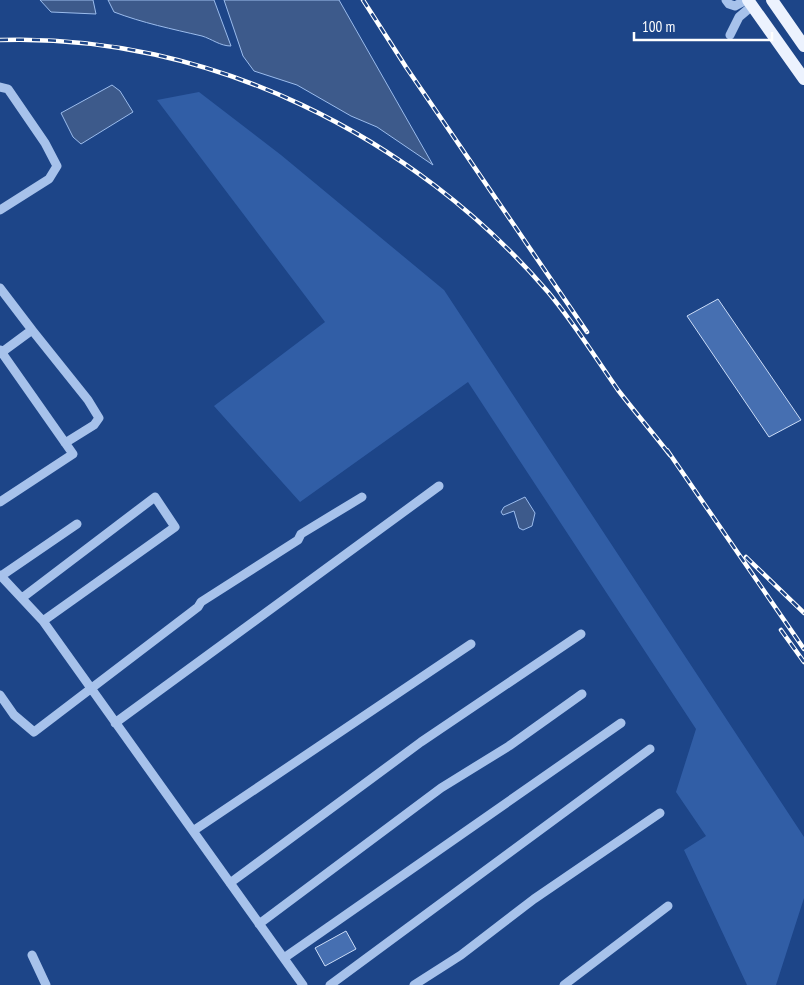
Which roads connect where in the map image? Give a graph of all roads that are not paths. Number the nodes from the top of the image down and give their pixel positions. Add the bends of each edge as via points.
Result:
1 (726, 0) edge
2 (772, 0) edge
3 (749, 2) edge
4 (730, 34) dead end
5 (804, 46) edge
6 (804, 79) edge
7 (0, 86) edge
8 (0, 210) edge
9 (0, 288) edge
10 (32, 330) junction
11 (1, 351) edge
12 (65, 443) junction
13 (439, 486) dead end
14 (362, 497) dead end
15 (0, 502) edge
16 (76, 524) dead end
17 (1, 576) edge
18 (26, 596) junction
19 (43, 621) junction
20 (581, 634) dead end
21 (472, 644) dead end
22 (91, 690) junction
23 (582, 694) dead end
24 (0, 695) edge
25 (621, 722) dead end
26 (115, 723) junction
27 (650, 749) dead end
28 (660, 813) dead end
29 (193, 831) junction
30 (230, 883) junction
31 (668, 906) dead end
32 (259, 924) junction
33 (32, 955) dead end
34 (284, 958) junction
35 (46, 985) edge
36 (303, 985) edge
37 (330, 985) edge
38 (414, 985) edge
39 (564, 985) edge

1 - 3 street via 735,6
2 - 5 main road
3 - 4 street
3 - 6 main road
7 - 8 street via 8,89 57,166 49,179
9 - 10 street
10 - 11 street
10 - 12 street via 99,418 94,425
11 - 12 street
12 - 15 street via 73,454
13 - 26 street
14 - 22 street via 201,602
16 - 17 street
17 - 18 street
18 - 19 street
18 - 19 street via 155,497 175,527
19 - 22 street
20 - 30 street via 414,748
21 - 29 street
22 - 24 street via 34,732 14,715
22 - 26 street
23 - 32 street via 509,746 441,788
25 - 34 street
26 - 29 street
27 - 37 street
28 - 38 street
29 - 30 street
30 - 32 street
31 - 39 street
32 - 34 street
33 - 35 street
34 - 36 street

